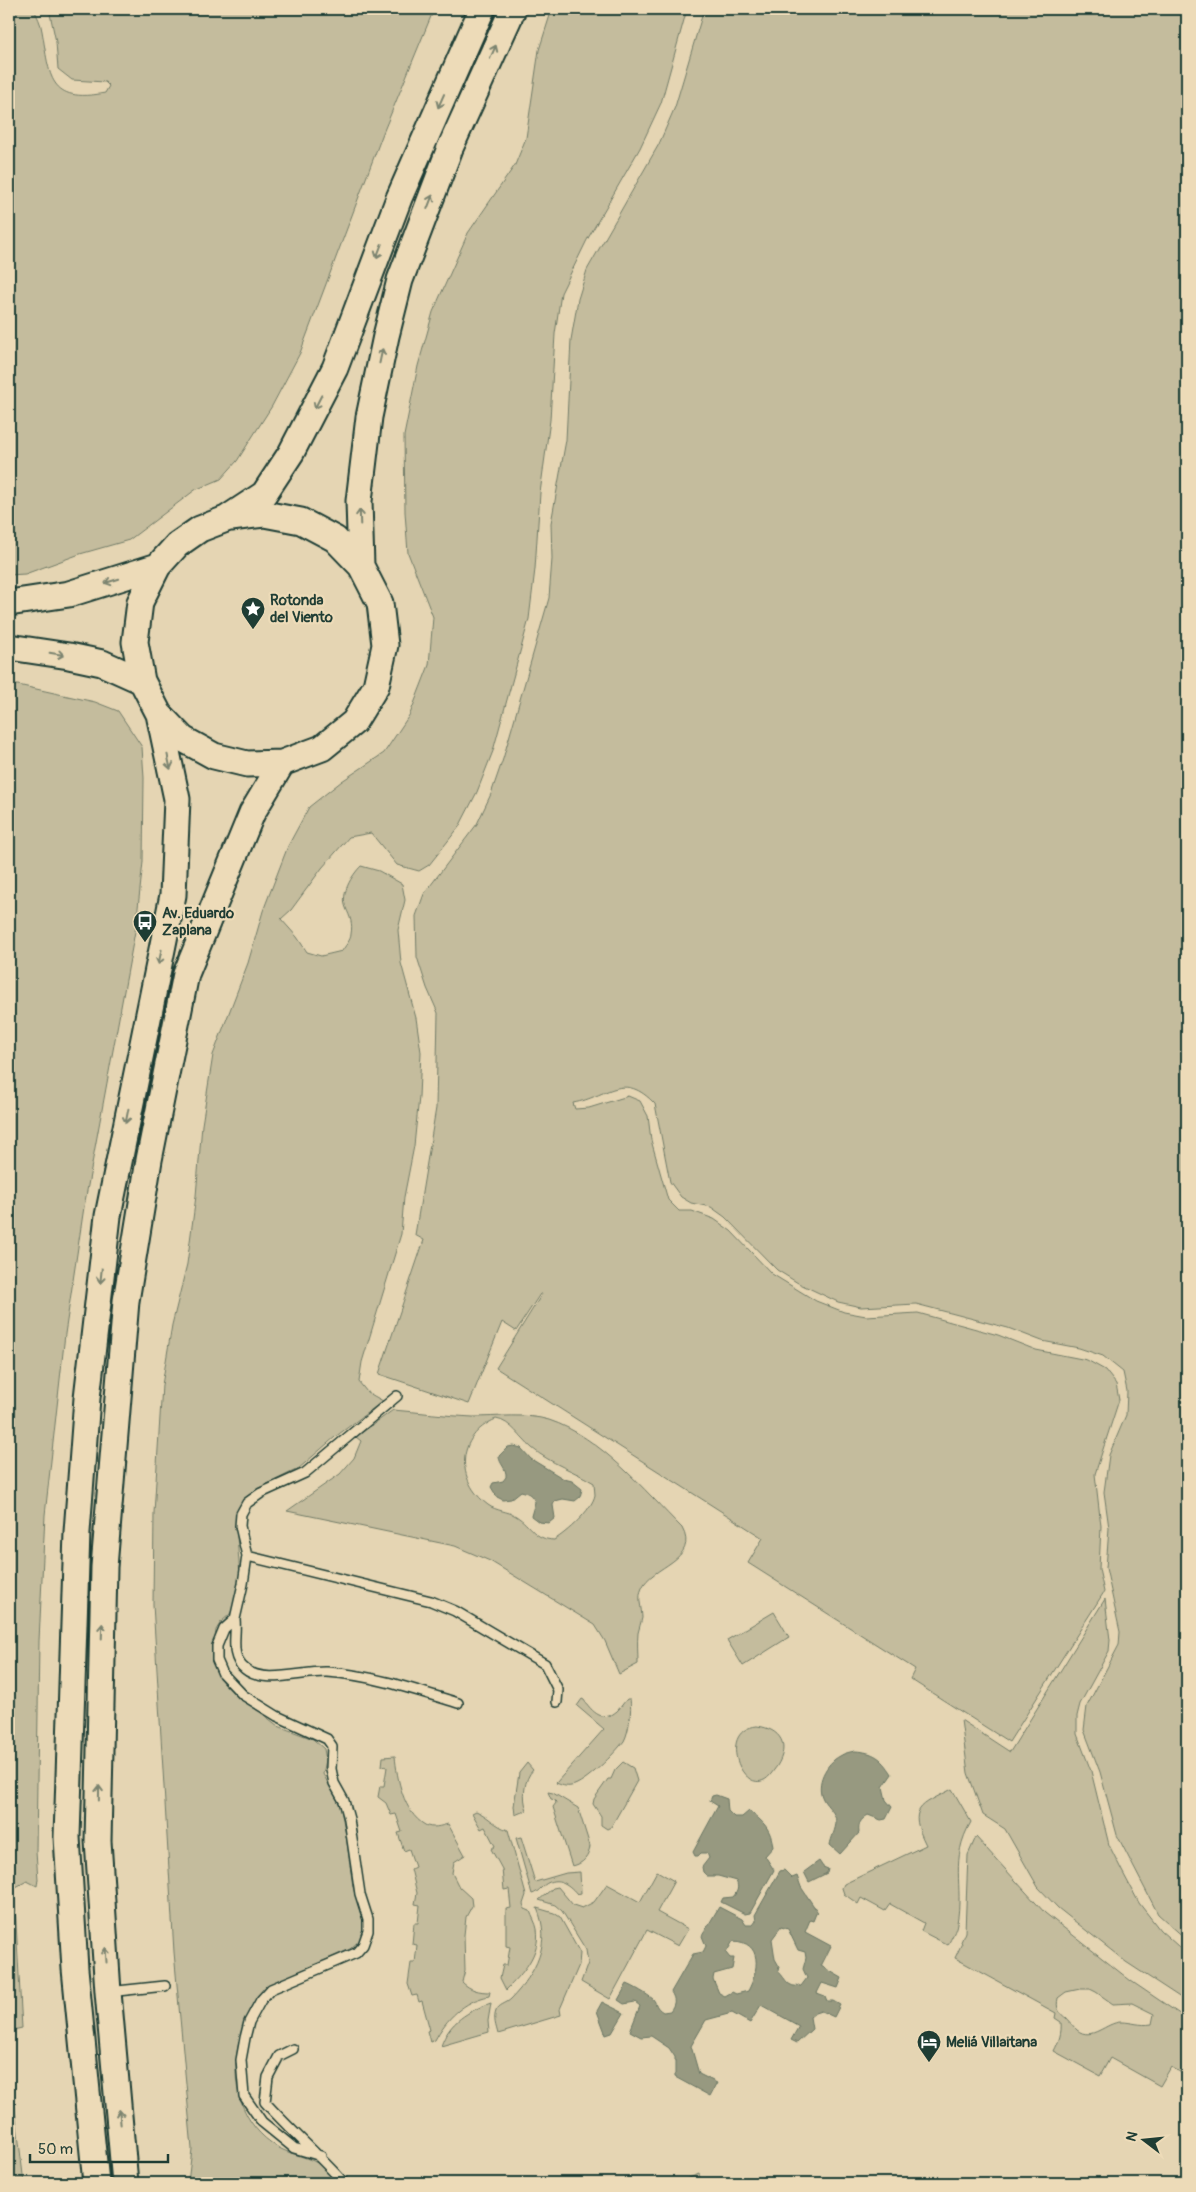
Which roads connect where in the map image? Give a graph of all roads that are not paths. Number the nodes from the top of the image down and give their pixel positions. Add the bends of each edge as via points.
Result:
1 (482, 9) edge
2 (513, 9) edge
3 (226, 518) junction
4 (158, 566) junction
5 (361, 566) junction
6 (9, 603) edge
7 (9, 647) edge
8 (142, 681) junction
9 (159, 714) junction
10 (282, 762) junction
11 (397, 1396) dead end
12 (247, 1556) junction
13 (235, 1619) junction
14 (557, 1702) dead end
15 (458, 1703) dead end
16 (165, 1986) dead end
17 (108, 1992) junction
18 (294, 2049) dead end
19 (320, 2156) junction
20 (96, 2183) edge
21 (125, 2183) edge
22 (344, 2183) edge

1 -> 3 main road via 399,198 335,368 291,453 264,494
5 -> 2 main road via 359,501 368,426 400,280 450,148
3 - 4 main road via 200,529 177,545
3 - 5 main road via 264,514 301,521 335,539
4 -> 6 main road via 69,594
4 - 8 main road via 140,602 135,642
5 - 10 main road via 380,604 385,645 376,686 354,722 322,748
7 -> 8 main road via 102,664
8 - 9 main road
9 - 10 main road via 183,739 214,756 248,764
9 -> 20 main road via 177,798 173,895 108,1216 87,1398 77,1532 67,1837
17 -> 10 main road via 98,1841 104,1567 126,1301 149,1160 186,974 252,813
11 - 12 lane via 304,1473 247,1503 240,1526
12 - 13 lane
12 - 14 lane via 431,1601 455,1611 545,1664 558,1690
13 - 15 lane via 236,1657 252,1674 264,1677 327,1672 412,1688
13 - 19 lane via 224,1629 217,1646 217,1660 223,1674 243,1695 277,1716 327,1739 332,1746 331,1769 349,1819 360,1894 368,1919 368,1932 356,1953 272,1989 261,2000 249,2022 243,2045 244,2096 262,2122 294,2148
16 - 17 lane
21 -> 17 main road
18 - 19 lane via 279,2056 268,2077 264,2102
19 - 22 lane

